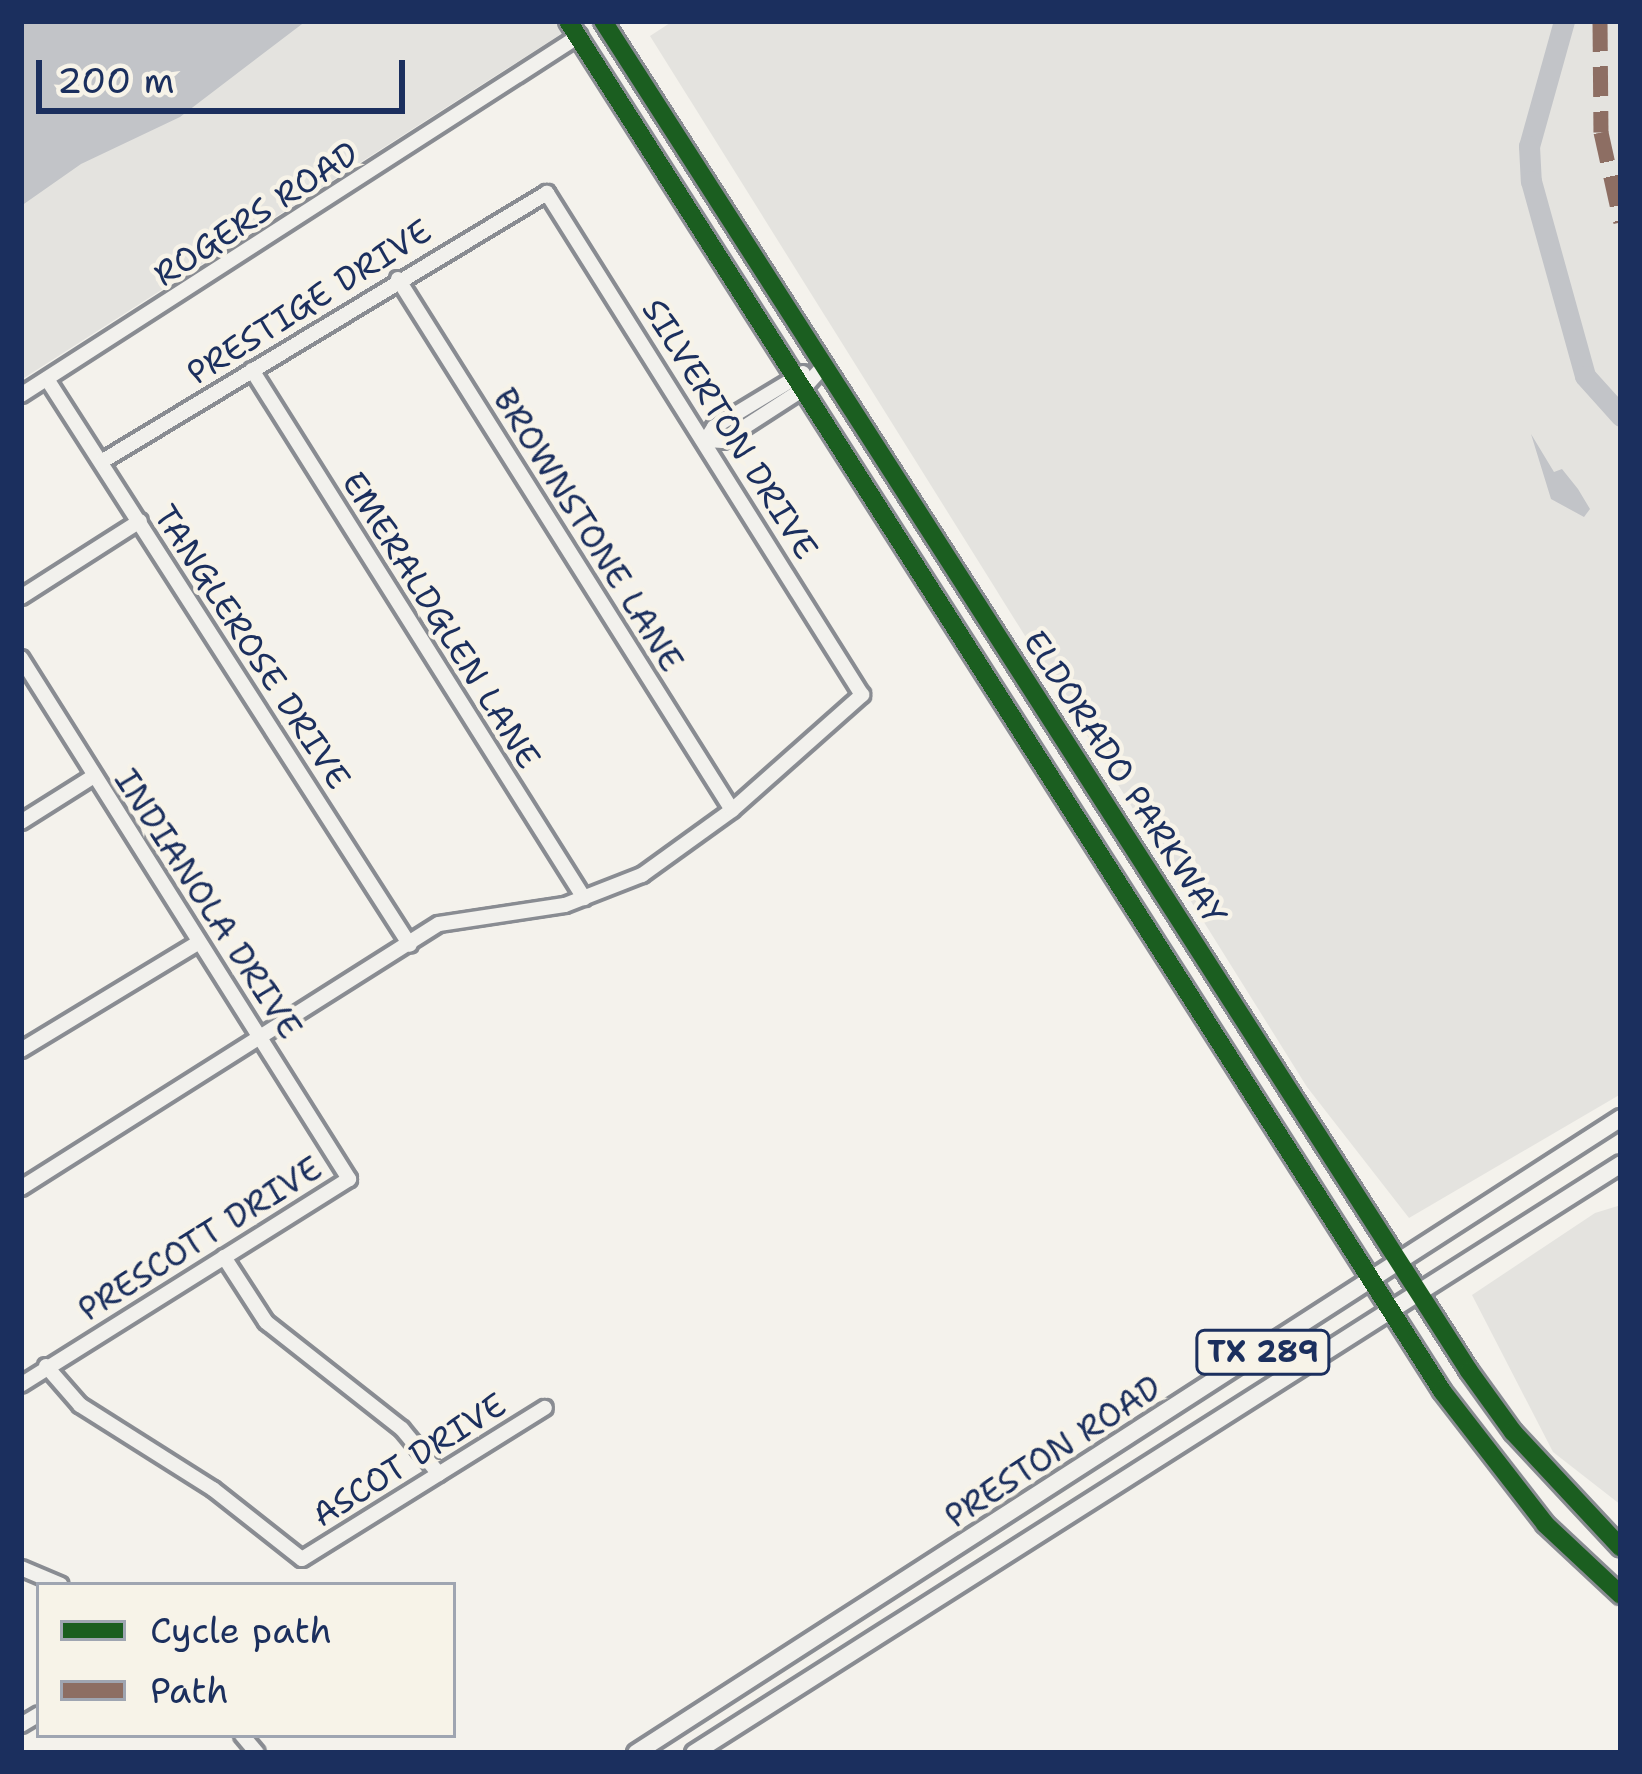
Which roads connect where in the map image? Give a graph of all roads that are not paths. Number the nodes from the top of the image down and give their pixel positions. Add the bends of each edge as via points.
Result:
1 (602, 21) edge
2 (574, 29) edge
3 (547, 193) joint
4 (398, 279) junction
5 (824, 366) junction
6 (252, 370) junction
7 (47, 379) junction
8 (799, 383) junction
9 (21, 395) edge
10 (706, 440) junction
11 (101, 462) junction
12 (140, 521) junction
13 (21, 597) edge
14 (21, 658) edge
15 (94, 776) junction
16 (732, 810) junction
17 (1110, 811) junction
18 (21, 822) edge
19 (1084, 829) junction
20 (584, 898) junction
21 (198, 943) junction
22 (410, 945) junction
23 (1251, 1028) junction
24 (262, 1037) junction
25 (1222, 1046) junction
26 (21, 1050) edge
27 (1621, 1118) edge
28 (1621, 1164) edge
29 (349, 1179) joint
30 (21, 1188) edge
31 (224, 1257) junction
32 (1401, 1264) junction
33 (1375, 1280) junction
34 (1420, 1293) junction
35 (1393, 1311) junction
36 (46, 1366) junction
37 (21, 1385) edge
38 (545, 1408) dead end
39 (439, 1474) junction
40 (1032, 1501) junction
41 (1051, 1530) junction
42 (1621, 1548) edge
43 (21, 1568) edge
44 (54, 1582) edge
45 (1621, 1595) edge
46 (736, 1690) junction
47 (752, 1716) junction
48 (636, 1753) edge
49 (694, 1753) edge

1 - 2 main road
1 - 5 main road, ELDORADO PARKWAY
2 - 7 street, ROGERS ROAD
2 - 8 main road, ELDORADO PARKWAY
3 - 4 street, PRESTIGE DRIVE
3 - 10 street, SILVERTON DRIVE
4 - 6 street, PRESTIGE DRIVE
4 - 16 street, BROWNSTONE LANE
5 - 8 street
5 - 17 main road, ELDORADO PARKWAY
6 - 11 street, PRESTIGE DRIVE
6 - 20 street, EMERALDGLEN LANE
7 - 9 street, ROGERS ROAD
7 - 11 street, TANGLEROSE DRIVE
8 - 10 street via 714,427
8 - 19 main road, ELDORADO PARKWAY
10 - 16 street, SILVERTON DRIVE via 862,695
11 - 12 street, TANGLEROSE DRIVE
12 - 13 street
12 - 22 street, TANGLEROSE DRIVE
14 - 15 street, INDIANOLA DRIVE
15 - 18 street
15 - 21 street, INDIANOLA DRIVE
16 - 20 street via 642,875
17 - 19 main road
17 - 23 main road, ELDORADO PARKWAY
19 - 25 main road, ELDORADO PARKWAY
20 - 22 street via 454,918
21 - 24 street, INDIANOLA DRIVE
21 - 26 street
22 - 24 street
23 - 25 main road
23 - 32 main road, ELDORADO PARKWAY
24 - 29 street, INDIANOLA DRIVE
24 - 30 street
25 - 33 main road, ELDORADO PARKWAY
27 - 32 main road, PRESTON ROAD / TX 289
28 - 34 main road, PRESTON ROAD / TX 289
29 - 31 street, PRESCOTT DRIVE
31 - 36 street, PRESCOTT DRIVE
31 - 39 street via 266,1322 402,1429
32 - 33 main road, PRESTON ROAD / TX 289
32 - 34 main road, ELDORADO PARKWAY
33 - 35 main road, ELDORADO PARKWAY
33 - 40 main road, PRESTON ROAD / TX 289
34 - 35 main road, PRESTON ROAD / TX 289
34 - 42 main road, ELDORADO PARKWAY via 1513,1432
35 - 41 main road, PRESTON ROAD / TX 289
35 - 45 main road, ELDORADO PARKWAY via 1486,1456
36 - 37 street, PRESCOTT DRIVE
36 - 39 street, ASCOT DRIVE via 80,1405 213,1489 302,1559
38 - 39 street, ASCOT DRIVE
40 - 41 main road
40 - 46 main road, PRESTON ROAD / TX 289
41 - 47 main road, PRESTON ROAD / TX 289
43 - 44 street
46 - 47 main road
46 - 48 main road, PRESTON ROAD / TX 289
47 - 49 main road, PRESTON ROAD / TX 289

